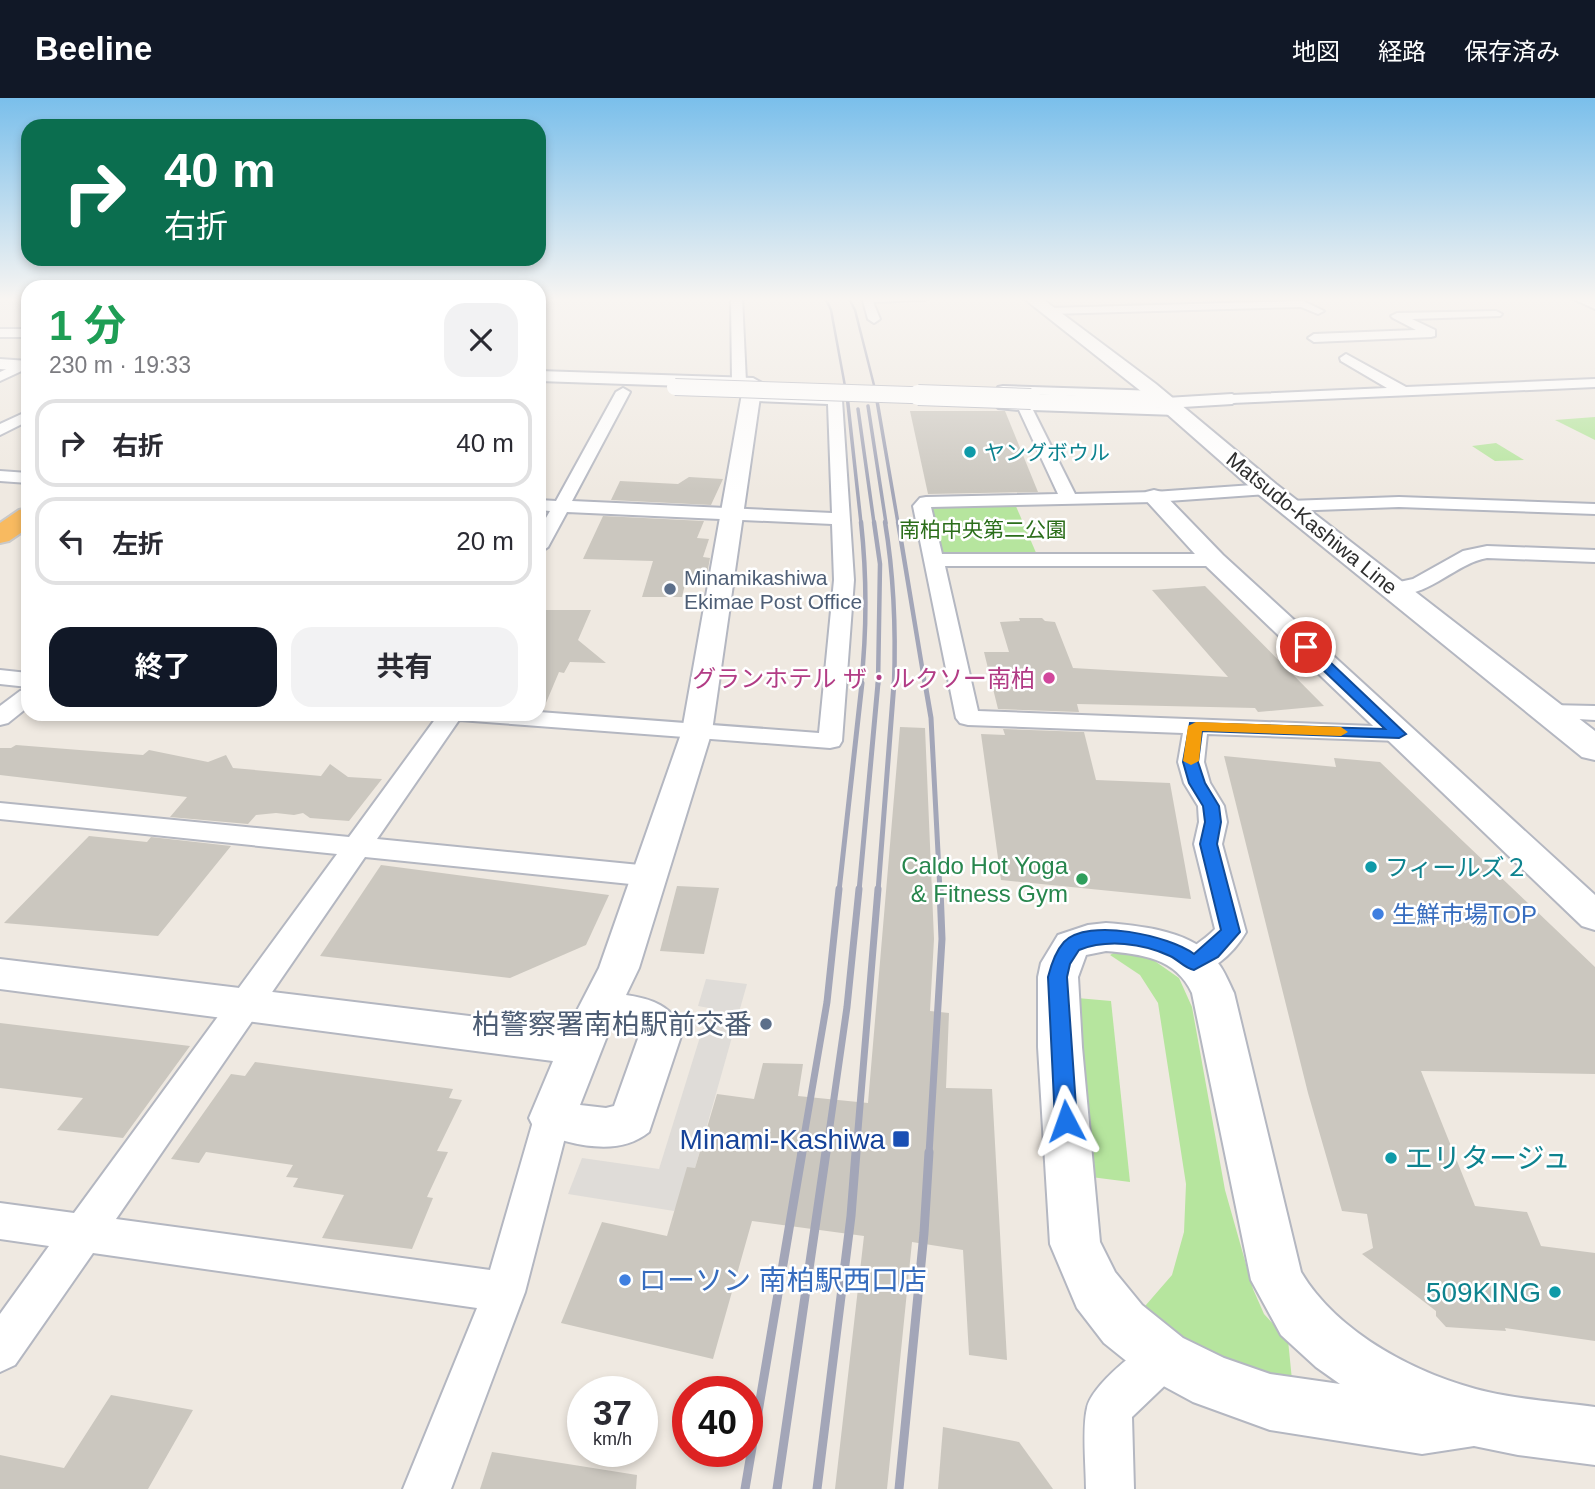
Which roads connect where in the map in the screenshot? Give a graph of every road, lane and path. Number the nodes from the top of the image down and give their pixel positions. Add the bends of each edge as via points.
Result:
1 (744, 362) edge
2 (1114, 362) edge
3 (1353, 362) edge
4 (0, 364) edge
5 (21, 365) edge
6 (21, 367) edge
7 (546, 376) edge
8 (0, 377) edge
9 (546, 383) edge
10 (1595, 383) edge
11 (838, 385) dead end
12 (747, 387) junction
13 (546, 390) edge
14 (623, 392) junction
15 (1404, 392) junction
16 (1018, 400) junction
17 (1232, 400) joint
18 (1167, 403) junction
19 (21, 419) edge
20 (0, 430) edge
21 (0, 476) edge
22 (21, 478) edge
23 (1267, 489) junction
24 (1154, 496) junction
25 (1069, 499) junction
26 (546, 505) edge
27 (560, 506) junction
28 (1289, 506) junction
29 (1595, 509) edge
30 (732, 513) junction
31 (841, 519) junction
32 (21, 521) edge
33 (546, 533) edge
34 (0, 535) edge
35 (1595, 555) edge
36 (933, 560) junction
37 (1214, 560) junction
38 (1393, 589) junction
39 (0, 677) edge
40 (21, 679) edge
41 (21, 702) edge
42 (1549, 712) junction
43 (1595, 713) edge
44 (0, 718) edge
45 (546, 720) edge
46 (446, 721) edge
47 (1196, 726) junction
48 (697, 731) junction
49 (1399, 734) junction
50 (1595, 749) edge
51 (0, 811) edge
52 (357, 847) junction
53 (650, 876) junction
54 (1595, 917) edge
55 (1194, 963) junction
56 (0, 974) edge
57 (248, 1003) junction
58 (589, 1028) junction
59 (552, 1118) junction
60 (0, 1222) edge
61 (83, 1233) junction
62 (504, 1292) junction
63 (0, 1350) edge
64 (1164, 1357) junction
65 (1474, 1417) junction
66 (1595, 1436) edge
67 (427, 1489) edge
68 (1110, 1489) edge

1 - 12 street
2 - 18 main road, Matsudo-Kashiwa Line
3 - 15 street
4 - 5 street
6 - 8 street
7 - 12 street
9 - 16 street, bridge
10 - 15 street
11 - 12 street
12 - 14 street
12 - 30 street
12 - 31 street via 835,400
13 - 14 street
14 - 27 street
15 - 17 street
16 - 16 street via 901,402 900,387
16 - 18 street
16 - 18 street
16 - 25 street
17 - 18 street
18 - 23 main road, Matsudo-Kashiwa Line
19 - 20 street
21 - 22 street
23 - 24 street
23 - 28 main road, Matsudo-Kashiwa Line
24 - 25 street
24 - 37 street
25 - 36 street via 926,502 922,506
26 - 27 street
27 - 30 street
27 - 33 street
28 - 29 street via 1399,502
28 - 38 main road, Matsudo-Kashiwa Line
30 - 31 street
30 - 48 street
31 - 48 street via 844,580 830,741
32 - 34 highway
35 - 38 street via 1487,552 1470,555 1419,584
36 - 37 street
36 - 47 street via 968,718
37 - 49 street
38 - 42 main road, Matsudo-Kashiwa Line
39 - 40 street
41 - 44 street
42 - 43 street
42 - 50 main road, Matsudo-Kashiwa Line
45 - 48 street
46 - 52 street
47 - 49 street
47 - 55 street via 1191,762 1211,806 1208,844 1231,932
48 - 53 street
49 - 54 street
51 - 52 street
52 - 53 street
52 - 57 street
53 - 58 street via 619,968
55 - 64 street via 1178,952 1142,940 1106,937 1072,945 1058,977 1075,1244 1096,1290 1124,1324
55 - 65 street via 1213,993 1277,1280 1299,1316 1364,1367
56 - 57 street
57 - 58 street
57 - 61 street
58 - 59 street
58 - 59 street via 649,1015 662,1030 633,1118 616,1129
59 - 62 street
60 - 61 street
61 - 62 street
61 - 63 street
62 - 67 street
64 - 65 street via 1213,1382 1270,1402 1422,1425
64 - 68 street via 1109,1408
65 - 66 street

